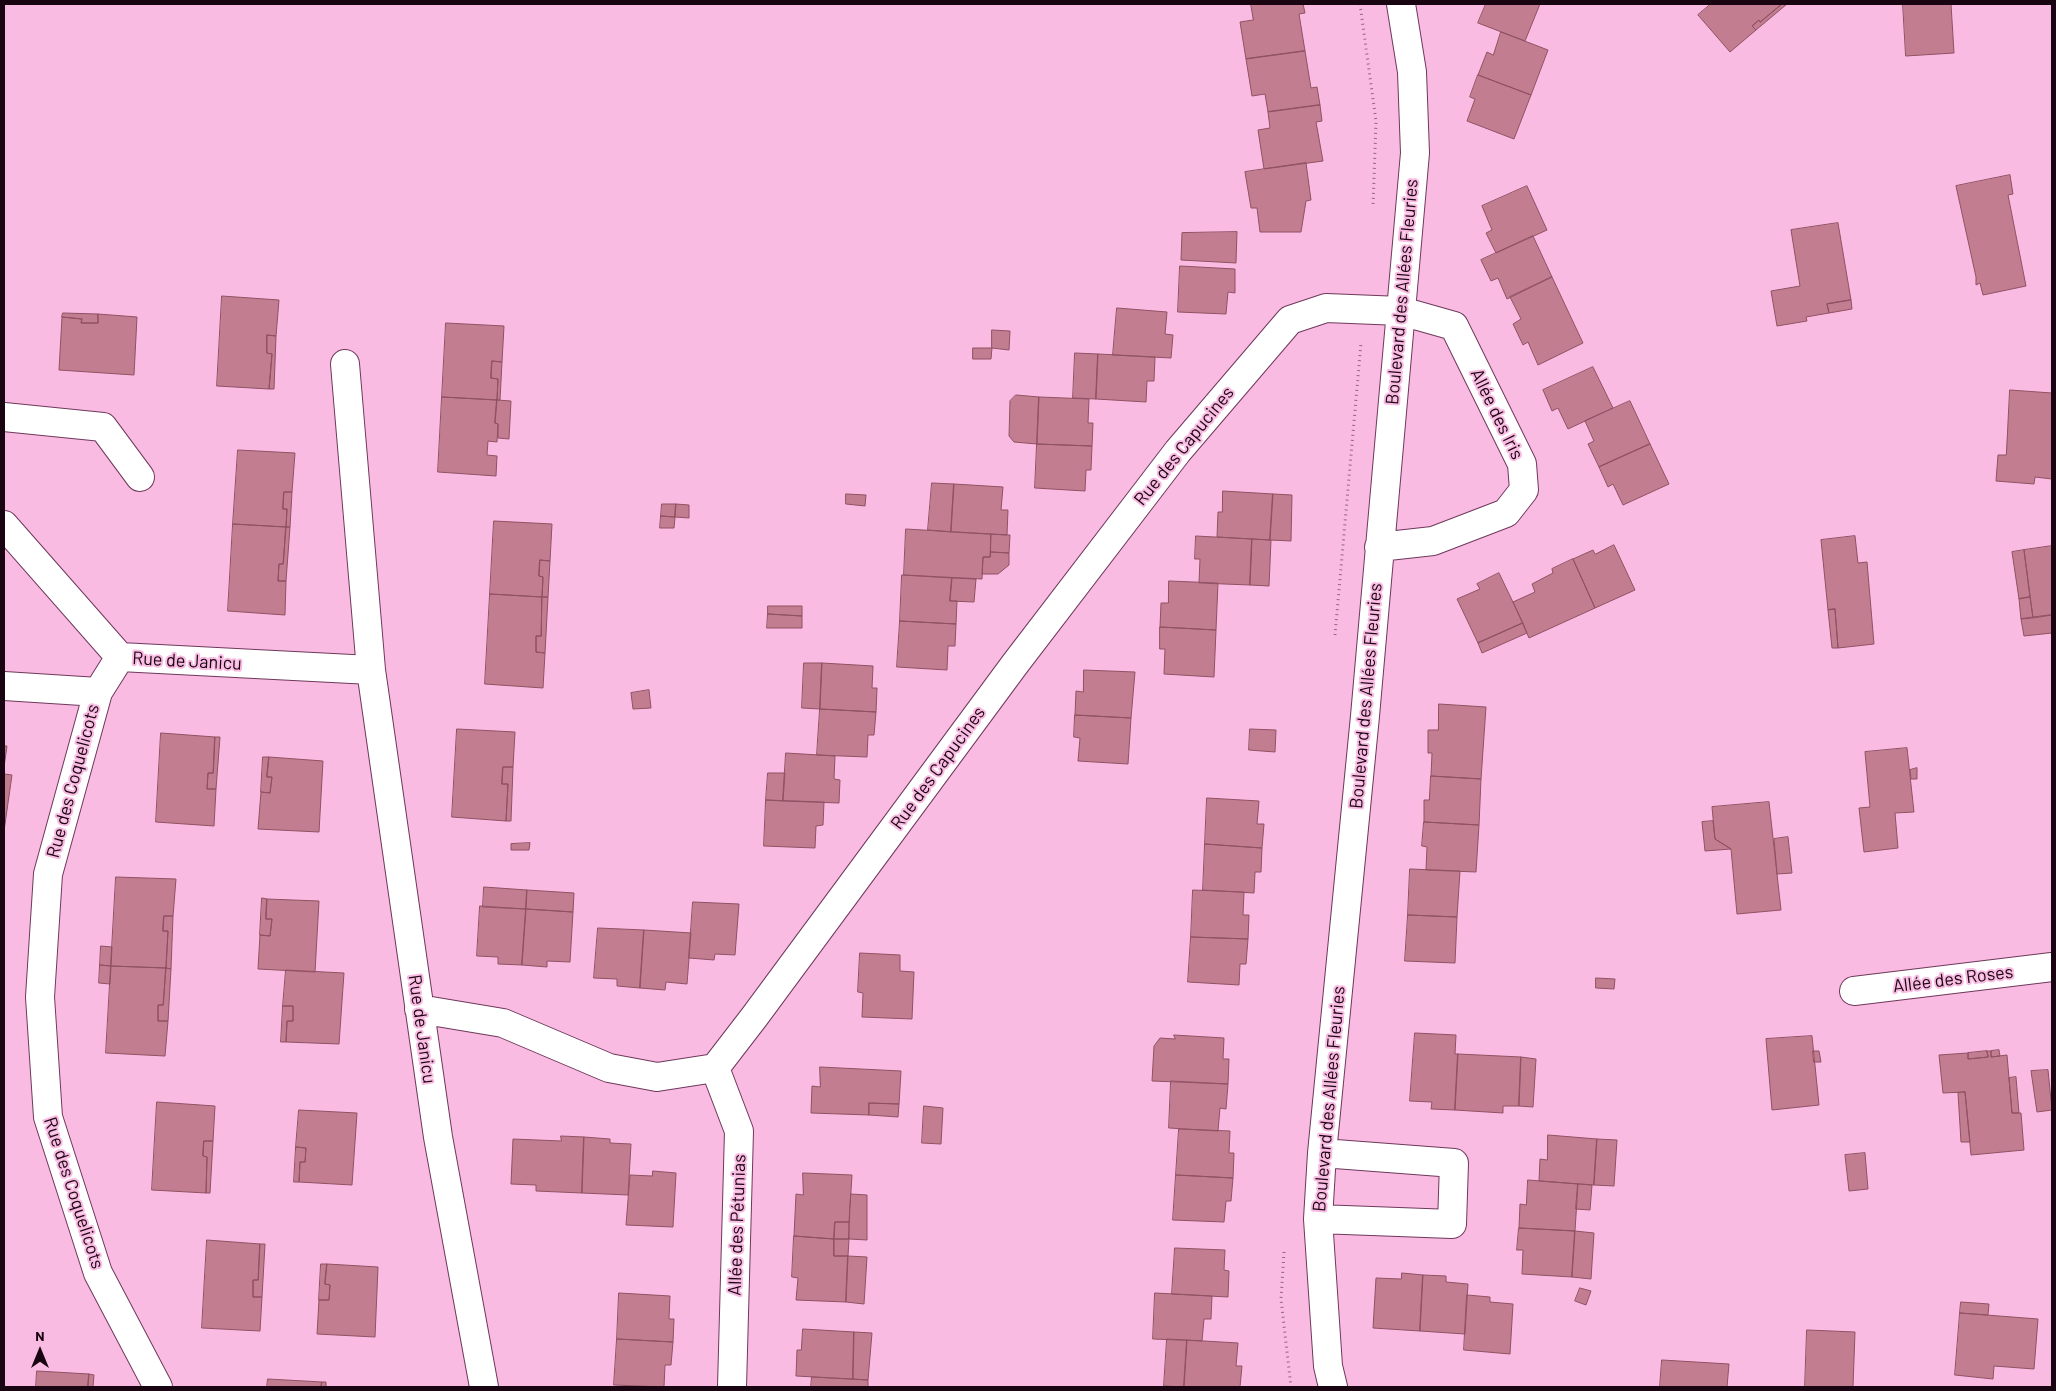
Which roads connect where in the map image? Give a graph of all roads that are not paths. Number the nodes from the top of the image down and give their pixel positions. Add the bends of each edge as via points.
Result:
1 (1401, 4) edge
2 (1400, 311) junction
3 (345, 364) dead end
4 (4, 418) edge
5 (140, 477) dead end
6 (4, 525) edge
7 (1379, 547) junction
8 (120, 657) junction
9 (371, 670) junction
10 (4, 686) edge
11 (98, 692) junction
12 (2052, 967) edge
13 (1854, 991) dead end
14 (419, 1009) junction
15 (715, 1068) junction
16 (1322, 1153) junction
17 (1318, 1218) junction
18 (158, 1387) edge
19 (484, 1387) edge
20 (732, 1387) edge
21 (1333, 1387) edge

1 - 2 street, Boulevard des Allées Fleuries via 1412,72 1414,153
2 - 7 street, Boulevard des Allées Fleuries
2 - 7 street, Allée des Iris via 1454,326 1522,464 1524,490 1506,513 1433,541
2 - 15 street, Rue des Capucines via 1326,308 1290,320 1184,444 1015,664
3 - 9 street, Rue de Janicu
4 - 5 street via 103,427
6 - 8 street, Rue de Janicu
7 - 16 street, Boulevard des Allées Fleuries
8 - 9 street, Rue de Janicu
8 - 11 street, Rue des Coquelicots
9 - 14 street, Rue de Janicu
10 - 11 street
11 - 18 street, Rue des Coquelicots via 48,874 40,997 48,1117 98,1273
12 - 13 street, Allée des Roses
14 - 15 street via 503,1023 609,1068 657,1077
14 - 19 street, Rue de Janicu via 438,1137
15 - 20 street, Allée des Pétunias via 740,1132
16 - 17 street, Boulevard des Allées Fleuries
16 - 17 street via 1454,1163 1452,1224
17 - 21 street, Boulevard des Allées Fleuries via 1328,1366

